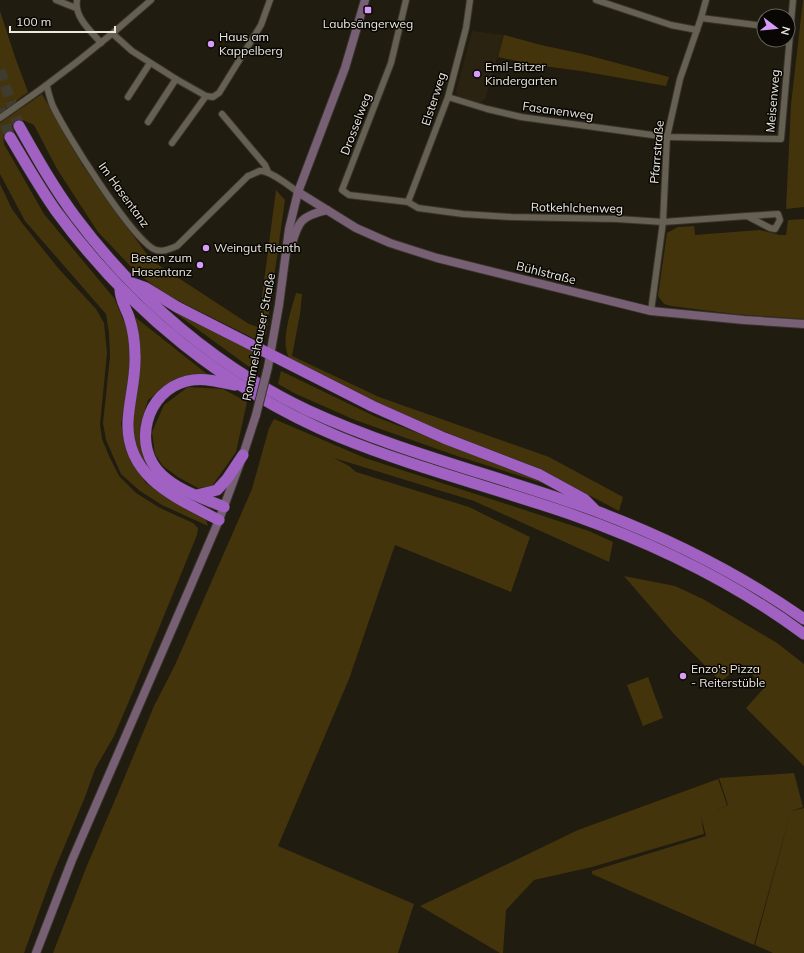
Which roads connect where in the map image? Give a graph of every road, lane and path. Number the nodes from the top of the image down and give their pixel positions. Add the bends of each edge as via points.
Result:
1 (56, 0) edge
2 (77, 0) edge
3 (151, 0) edge
4 (270, 0) edge
5 (365, 0) edge
6 (406, 0) edge
7 (470, 0) edge
8 (596, 0) edge
9 (706, 0) edge
10 (76, 8) junction
11 (701, 18) junction
12 (756, 25) edge
13 (697, 30) junction
14 (114, 34) junction
15 (101, 43) junction
16 (788, 48) edge
17 (150, 63) junction
18 (176, 80) junction
19 (47, 86) junction
20 (206, 96) junction
21 (128, 97) dead end
22 (448, 97) junction
23 (222, 114) dead end
24 (0, 118) edge
25 (148, 122) dead end
26 (19, 126) tunnel mouth
27 (667, 136) junction
28 (10, 137) tunnel mouth
29 (172, 143) dead end
30 (268, 172) junction
31 (298, 192) junction
32 (408, 202) junction
33 (328, 210) junction
34 (747, 216) junction
35 (663, 222) junction
36 (131, 282) junction
37 (282, 283) junction
38 (120, 288) junction
39 (652, 311) junction
40 (804, 324) edge
41 (270, 353) junction
42 (243, 387) junction
43 (243, 455) junction
44 (196, 495) junction
45 (224, 508) junction
46 (595, 511) junction
47 (219, 520) junction
48 (804, 619) edge
49 (804, 634) edge
50 (36, 953) edge

1 - 10 street
2 - 10 street
3 - 14 street
4 - 20 street via 261,25 219,93
5 - 31 main road, Rommelshauser Straße via 345,68
6 - 32 street, Drosselweg via 391,63 342,190 349,195
7 - 22 street, Elsterweg via 466,28
8 - 13 street via 671,25
9 - 11 street, Pfarrstraße
10 - 15 street via 83,22
11 - 12 street
11 - 13 street, Pfarrstraße
13 - 27 street, Pfarrstraße via 680,79
14 - 15 street
14 - 17 street
15 - 19 street
16 - 27 street, Meisenweg via 781,139
17 - 18 street
17 - 21 street
18 - 20 street
18 - 25 street
19 - 24 street
19 - 30 street, Im Hasentanz via 52,104 95,176 125,219 155,250 166,251 176,246 248,176 261,171
20 - 29 street
22 - 27 street, Fasanenweg via 521,117
22 - 32 street, Elsterweg
23 - 30 street
26 - 36 highway via 42,168 65,202
27 - 35 street, Pfarrstraße
28 - 38 highway via 55,210
30 - 31 street
31 - 33 main road, Bühlstraße
31 - 37 main road, Rommelshauser Straße via 289,229
32 - 35 street, Rotkehlchenweg via 418,208 463,214
33 - 37 main road via 302,220 295,233
33 - 39 main road, Bühlstraße via 369,234 437,258
34 - 34 street, Rotkehlchenweg via 775,229 781,214
34 - 35 street, Rotkehlchenweg
35 - 39 street, Pfarrstraße
36 - 41 highway
36 - 46 highway via 166,316 211,352 256,382 306,409 394,445
37 - 41 main road, Rommelshauser Straße
38 - 42 highway via 180,343
38 - 47 highway via 120,298 129,318 134,342 135,357 128,422 128,439 134,456 145,473 158,486
39 - 40 main road, Bühlstraße
41 - 43 main road, Rommelshauser Straße, bridge via 256,415
41 - 46 highway via 338,390 408,423 540,475 584,499
42 - 44 highway via 204,379 186,381 165,392 151,410 144,438 147,451 162,475
42 - 49 highway via 306,422 364,446 573,515 642,542 727,584
43 - 44 highway via 228,479 217,490
43 - 45 main road, Rommelshauser Straße
44 - 45 highway
45 - 47 main road, Rommelshauser Straße
46 - 48 highway via 643,530 710,562 759,589
47 - 50 main road, Rommelshauser Straße via 72,860

